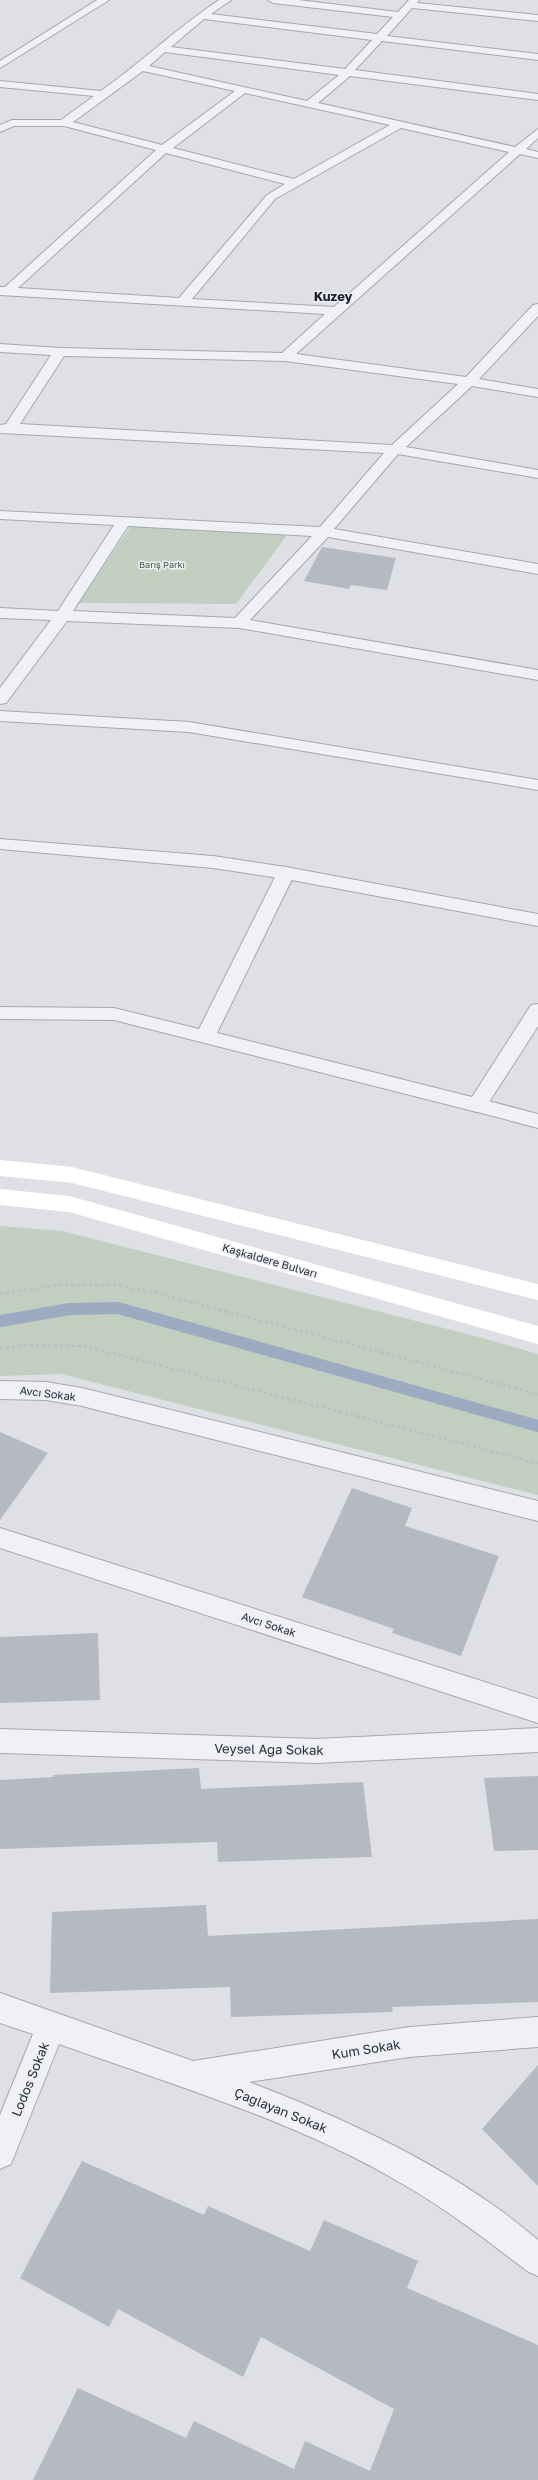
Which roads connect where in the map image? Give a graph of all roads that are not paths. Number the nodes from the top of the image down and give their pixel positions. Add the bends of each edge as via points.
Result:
1 (104, 0) edge
2 (226, 0) edge
3 (273, 0) edge
4 (411, 3) edge
5 (401, 15) junction
6 (202, 16) junction
7 (538, 18) edge
8 (379, 38) junction
9 (163, 49) junction
10 (538, 57) edge
11 (0, 65) edge
12 (141, 67) junction
13 (347, 72) junction
14 (0, 84) edge
15 (243, 90) junction
16 (102, 94) junction
17 (538, 97) edge
18 (310, 104) junction
19 (64, 123) junction
20 (400, 124) junction
21 (0, 129) edge
22 (538, 132) edge
23 (164, 149) junction
24 (517, 150) junction
25 (538, 155) edge
26 (296, 184) junction
27 (4, 291) edge
28 (182, 302) junction
29 (538, 308) edge
30 (336, 311) junction
31 (0, 348) edge
32 (60, 352) junction
33 (285, 357) junction
34 (469, 381) junction
35 (538, 393) edge
36 (5, 429) edge
37 (395, 449) junction
38 (538, 474) edge
39 (0, 516) edge
40 (123, 523) junction
41 (324, 532) junction
42 (538, 569) edge
43 (0, 613) edge
44 (62, 616) junction
45 (239, 623) junction
46 (538, 674) edge
47 (0, 699) edge
48 (0, 716) edge
49 (538, 785) edge
50 (0, 844) edge
51 (286, 873) junction
52 (538, 920) edge
53 (538, 1010) edge
54 (0, 1014) edge
55 (205, 1037) junction
56 (477, 1105) junction
57 (538, 1121) edge
58 (0, 1168) edge
59 (0, 1197) edge
60 (538, 1292) edge
61 (538, 1335) edge
62 (0, 1390) edge
63 (538, 1511) edge
64 (0, 1538) edge
65 (538, 1711) edge
66 (538, 1740) edge
67 (0, 1741) edge
68 (0, 2008) edge
69 (52, 2026) junction
70 (538, 2032) edge
71 (194, 2075) junction
72 (0, 2153) edge
73 (538, 2260) edge

1 - 11 street
2 - 6 street
3 - 5 street
4 - 5 street
4 - 7 street
5 - 8 street
6 - 8 street
6 - 9 street
8 - 10 street
8 - 13 street
9 - 12 street
9 - 13 street
12 - 15 street
12 - 16 street
13 - 17 street
13 - 18 street
14 - 16 street
15 - 18 street
15 - 23 street
16 - 19 street
18 - 20 street
19 - 21 street via 12,123
19 - 23 street
20 - 24 street
20 - 26 street
22 - 24 street
23 - 26 street
23 - 27 street
24 - 25 street
24 - 30 street
26 - 28 street via 271,197
27 - 28 street
28 - 30 street
29 - 34 street
30 - 33 street
31 - 32 street
32 - 33 street
32 - 36 street
33 - 34 street
34 - 35 street
34 - 37 street
36 - 37 street
37 - 38 street
37 - 41 street
39 - 40 street
40 - 41 street
40 - 44 street
41 - 42 street
41 - 45 street
43 - 44 street
44 - 45 street
44 - 47 street
45 - 46 street
48 - 49 street via 189,727
50 - 51 street via 213,862
51 - 52 street
51 - 55 street
53 - 56 street
54 - 55 street via 114,1014
55 - 56 street
56 - 57 street
58 - 60 main road via 72,1175
59 - 61 main road, Kaşkaldere Bulvarı via 69,1204
62 - 63 street, Avcı Sokak via 46,1392 82,1398
64 - 65 street, Avcı Sokak
66 - 67 street, Veysel Ağa Sokak via 317,1751
68 - 69 street, Çağlayan Sokak
69 - 71 street, Çağlayan Sokak
69 - 72 street, Lodos Sokak
70 - 71 street, Kum Sokak via 409,2042
71 - 73 street, Çağlayan Sokak via 327,2128 406,2169 474,2209

